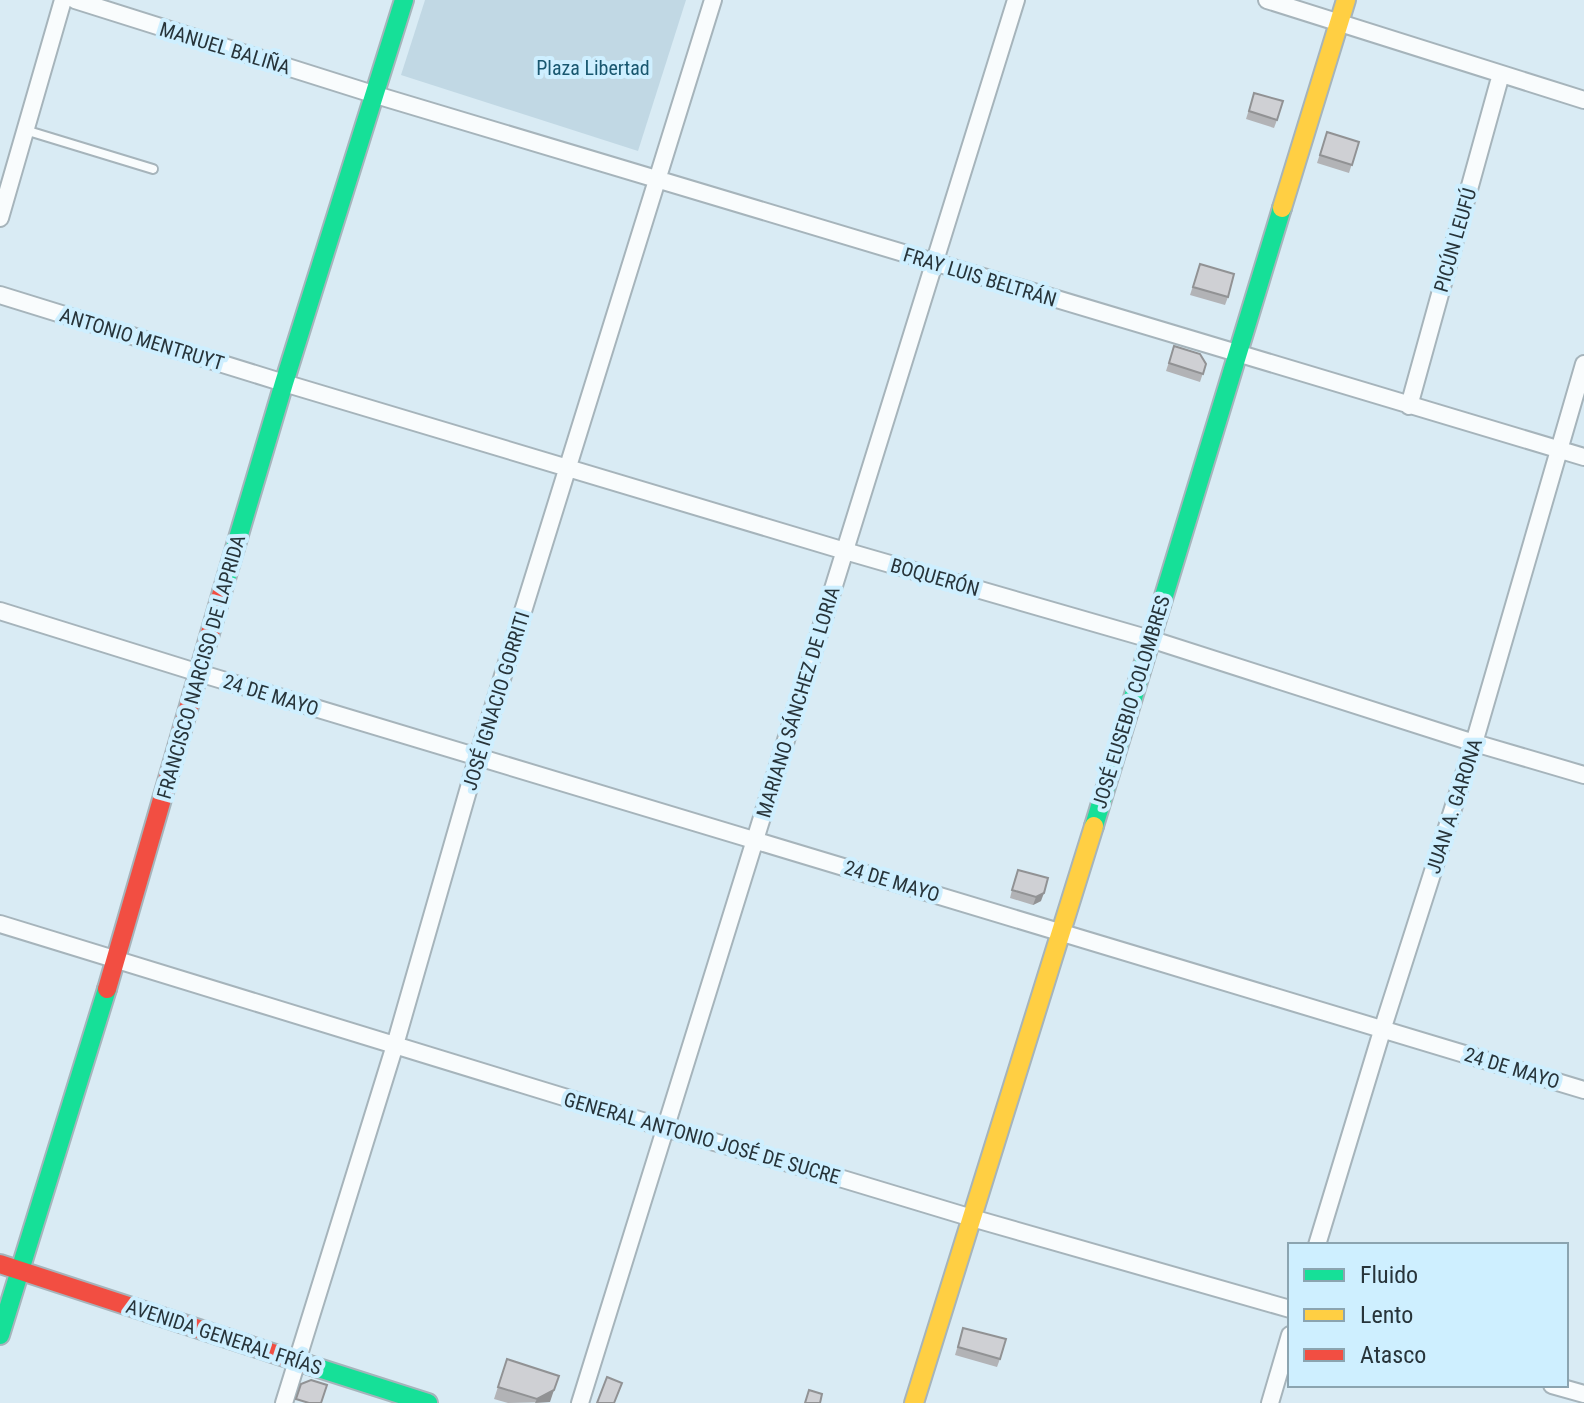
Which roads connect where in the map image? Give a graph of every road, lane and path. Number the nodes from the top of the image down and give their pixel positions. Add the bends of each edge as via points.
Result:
1 (63, 0) edge
2 (75, 0) edge
3 (404, 0) edge
4 (713, 0) edge
5 (1016, 0) edge
6 (1267, 0) edge
7 (1346, 0) edge
8 (1339, 22) junction
9 (1501, 74) junction
10 (376, 95) junction
11 (1584, 100) edge
12 (25, 130) junction
13 (153, 169) dead end
14 (659, 180) junction
15 (0, 218) edge
16 (934, 263) junction
17 (0, 295) edge
18 (1237, 353) junction
19 (1584, 364) edge
20 (284, 383) junction
21 (1409, 406) junction
22 (1559, 449) junction
23 (1584, 457) edge
24 (568, 467) junction
25 (845, 551) junction
26 (0, 611) edge
27 (1150, 639) junction
28 (199, 673) junction
29 (1474, 743) junction
30 (478, 756) junction
31 (1584, 775) edge
32 (755, 840) junction
33 (0, 924) edge
34 (1062, 932) junction
35 (116, 959) junction
36 (1382, 1029) junction
37 (395, 1045) junction
38 (1584, 1090) edge
39 (665, 1128) junction
40 (972, 1218) junction
41 (1318, 1243) edge
42 (0, 1264) edge
43 (20, 1270) junction
44 (1288, 1308) edge
45 (0, 1335) edge
46 (1288, 1342) edge
47 (298, 1362) junction
48 (1559, 1387) edge
49 (1582, 1394) edge
50 (284, 1403) edge
51 (428, 1403) edge
52 (580, 1403) edge
53 (914, 1403) edge
54 (1270, 1403) edge

1 - 12 street
2 - 10 street, MANUEL BALIÑA
3 - 10 street, FRANCISCO NARCISO DE LAPRIDA
4 - 14 street, JOSÉ IGNACIO GORRITI
5 - 16 street, MARIANO SÁNCHEZ DE LORIA
6 - 8 street
7 - 8 street, JOSÉ EUSEBIO COLOMBRES
8 - 9 street
8 - 18 street, JOSÉ EUSEBIO COLOMBRES
9 - 11 street
9 - 21 street, PICÚN LEUFÚ
10 - 14 street, FRAY LUIS BELTRÁN
10 - 20 street, FRANCISCO NARCISO DE LAPRIDA
12 - 13 lane
12 - 15 street
14 - 16 street, FRAY LUIS BELTRÁN
14 - 24 street, JOSÉ IGNACIO GORRITI
16 - 18 street, FRAY LUIS BELTRÁN
16 - 25 street, MARIANO SÁNCHEZ DE LORIA
17 - 20 street, ANTONIO MENTRUYT
18 - 21 street, FRAY LUIS BELTRÁN
18 - 27 street, JOSÉ EUSEBIO COLOMBRES
19 - 22 street, JUAN A. GARONA
20 - 24 street, BOQUERÓN
20 - 28 street, FRANCISCO NARCISO DE LAPRIDA
21 - 22 street, FRAY LUIS BELTRÁN
22 - 23 street, FRAY LUIS BELTRÁN
22 - 29 street, JUAN A. GARONA
24 - 25 street, BOQUERÓN
24 - 30 street, JOSÉ IGNACIO GORRITI
25 - 27 street, BOQUERÓN
25 - 32 street, MARIANO SÁNCHEZ DE LORIA
26 - 28 street, 24 DE MAYO
27 - 29 street, BOQUERÓN
27 - 34 street, JOSÉ EUSEBIO COLOMBRES
28 - 30 street, 24 DE MAYO
28 - 35 street, FRANCISCO NARCISO DE LAPRIDA
29 - 31 street, BOQUERÓN
29 - 36 street, JUAN A. GARONA
30 - 32 street, 24 DE MAYO
30 - 37 street, JOSÉ IGNACIO GORRITI
32 - 34 street, 24 DE MAYO
32 - 39 street, MARIANO SÁNCHEZ DE LORIA
33 - 35 street, GENERAL ANTONIO JOSÉ DE SUCRE
34 - 36 street, 24 DE MAYO
34 - 40 street, JOSÉ EUSEBIO COLOMBRES
35 - 37 street, GENERAL ANTONIO JOSÉ DE SUCRE
35 - 43 street, FRANCISCO NARCISO DE LAPRIDA
36 - 38 street, 24 DE MAYO
36 - 41 street, JUAN A. GARONA
37 - 39 street, GENERAL ANTONIO JOSÉ DE SUCRE
37 - 47 street, JOSÉ IGNACIO GORRITI
39 - 40 street, GENERAL ANTONIO JOSÉ DE SUCRE
39 - 52 street, MARIANO SÁNCHEZ DE LORIA
40 - 44 street, GENERAL ANTONIO JOSÉ DE SUCRE
40 - 53 street, JOSÉ EUSEBIO COLOMBRES
42 - 43 street, AVENIDA GENERAL FRÍAS
43 - 45 street, FRANCISCO NARCISO DE LAPRIDA
43 - 47 street, AVENIDA GENERAL FRÍAS
46 - 54 street
47 - 50 street, JOSÉ IGNACIO GORRITI
47 - 51 street, AVENIDA GENERAL FRÍAS
48 - 49 street

